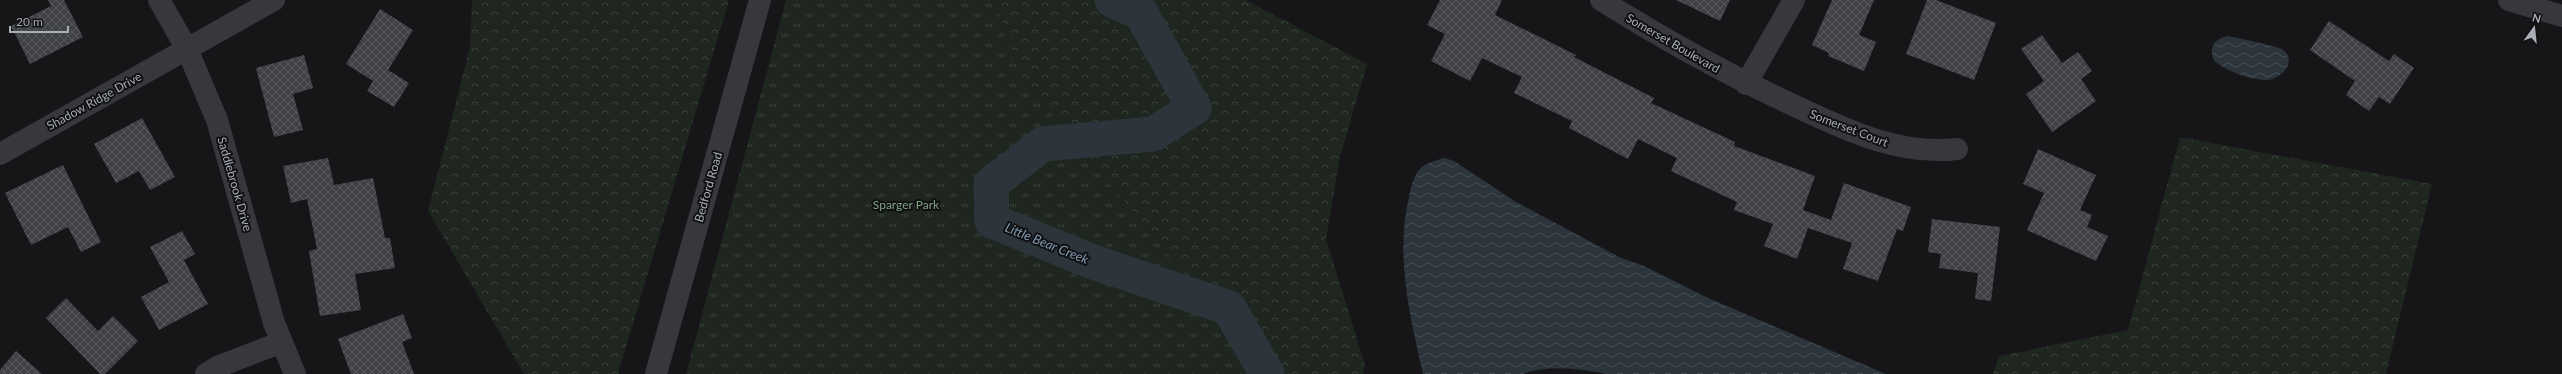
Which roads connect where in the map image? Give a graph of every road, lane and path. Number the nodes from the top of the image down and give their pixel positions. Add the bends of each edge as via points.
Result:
1 (159, 0) edge
2 (274, 0) edge
3 (760, 0) edge
4 (1601, 0) edge
5 (1794, 0) edge
6 (2509, 0) edge
7 (2562, 16) edge
8 (187, 49) junction
9 (1746, 84) junction
10 (1957, 150) dead end
11 (0, 154) edge
12 (282, 342) junction
13 (206, 374) edge
14 (295, 374) edge
15 (656, 374) edge

1 - 8 street, Saddlebrook Drive
2 - 8 street, Shadow Ridge Drive
3 - 15 street, Bedford Road
4 - 9 street, Somerset Boulevard via 1671,44
5 - 9 street
6 - 7 street
8 - 11 street, Shadow Ridge Drive
8 - 12 street, Saddlebrook Drive via 217,120 274,323
9 - 10 street, Somerset Court via 1840,127 1885,143 1918,150
12 - 13 street via 217,367
12 - 14 street, Saddlebrook Drive

